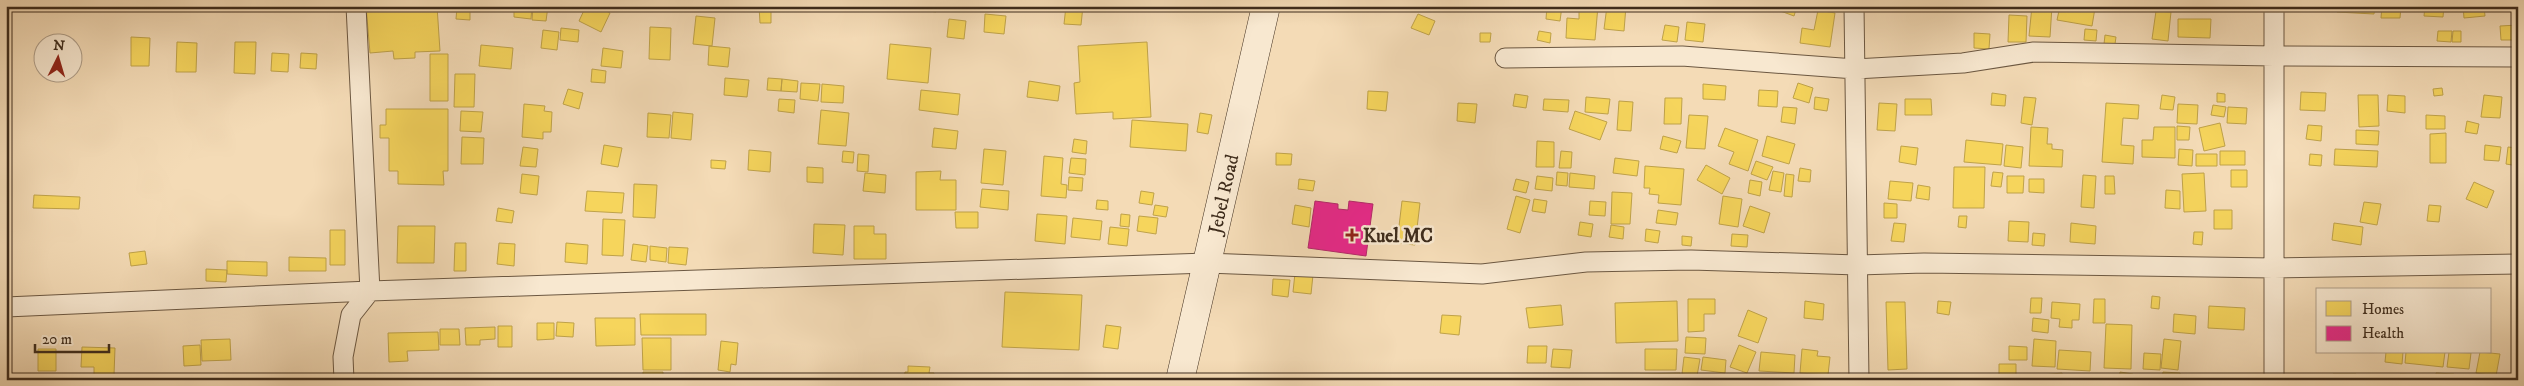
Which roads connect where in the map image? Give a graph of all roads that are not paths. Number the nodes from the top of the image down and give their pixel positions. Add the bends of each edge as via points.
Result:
1 (356, 6) edge
2 (1266, 6) edge
3 (1854, 6) edge
4 (2274, 6) edge
5 (2274, 56) junction
6 (2518, 57) edge
7 (1505, 58) dead end
8 (1855, 69) junction
9 (1207, 263) junction
10 (2518, 264) edge
11 (1858, 265) junction
12 (2274, 268) junction
13 (370, 291) junction
14 (6, 307) edge
15 (344, 380) edge
16 (1180, 380) edge
17 (1859, 380) edge
18 (2274, 380) edge

1 - 13 street
2 - 9 main road, Jebel Road
3 - 8 street
4 - 5 street
5 - 6 street
5 - 8 street via 2034,52 1963,63
5 - 12 street
7 - 8 street via 1682,56
8 - 11 street
9 - 11 street via 1482,274 1586,262 1750,261
9 - 13 street
9 - 16 main road, Jebel Road
10 - 12 street
11 - 12 street
11 - 17 street
12 - 18 street
13 - 14 street
13 - 15 street via 351,315 343,357

